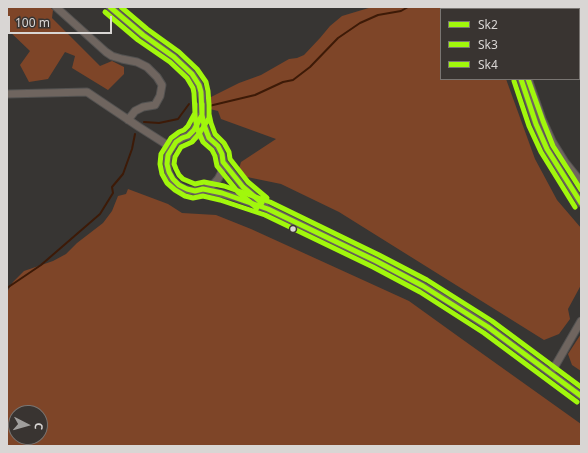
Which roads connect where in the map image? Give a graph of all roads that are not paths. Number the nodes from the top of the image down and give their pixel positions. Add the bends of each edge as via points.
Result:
1 (56, 7) edge
2 (110, 7) edge
3 (521, 80) edge
4 (528, 80) edge
5 (7, 94) edge
6 (202, 115) junction
7 (128, 120) junction
8 (188, 136) junction
9 (209, 138) junction
10 (172, 148) junction
11 (223, 162) junction
12 (581, 182) edge
13 (203, 189) junction
14 (581, 203) edge
15 (268, 209) junction
16 (581, 321) edge
17 (550, 373) junction
18 (581, 396) edge

1 - 7 street via 106,52 137,62 157,77 162,85 155,105 135,111
2 - 6 street via 192,74 201,92
3 - 14 street via 547,149
4 - 12 street via 552,141
5 - 7 street via 87,92
6 - 8 street
6 - 9 street
7 - 10 street
8 - 9 street
8 - 10 street via 176,142
9 - 11 street via 218,146
10 - 13 street via 167,164 173,179 187,189
11 - 13 street via 222,171 217,179 211,186
11 - 15 street via 243,187
13 - 15 street
15 - 17 street via 423,286 488,326
16 - 17 street
17 - 18 street

